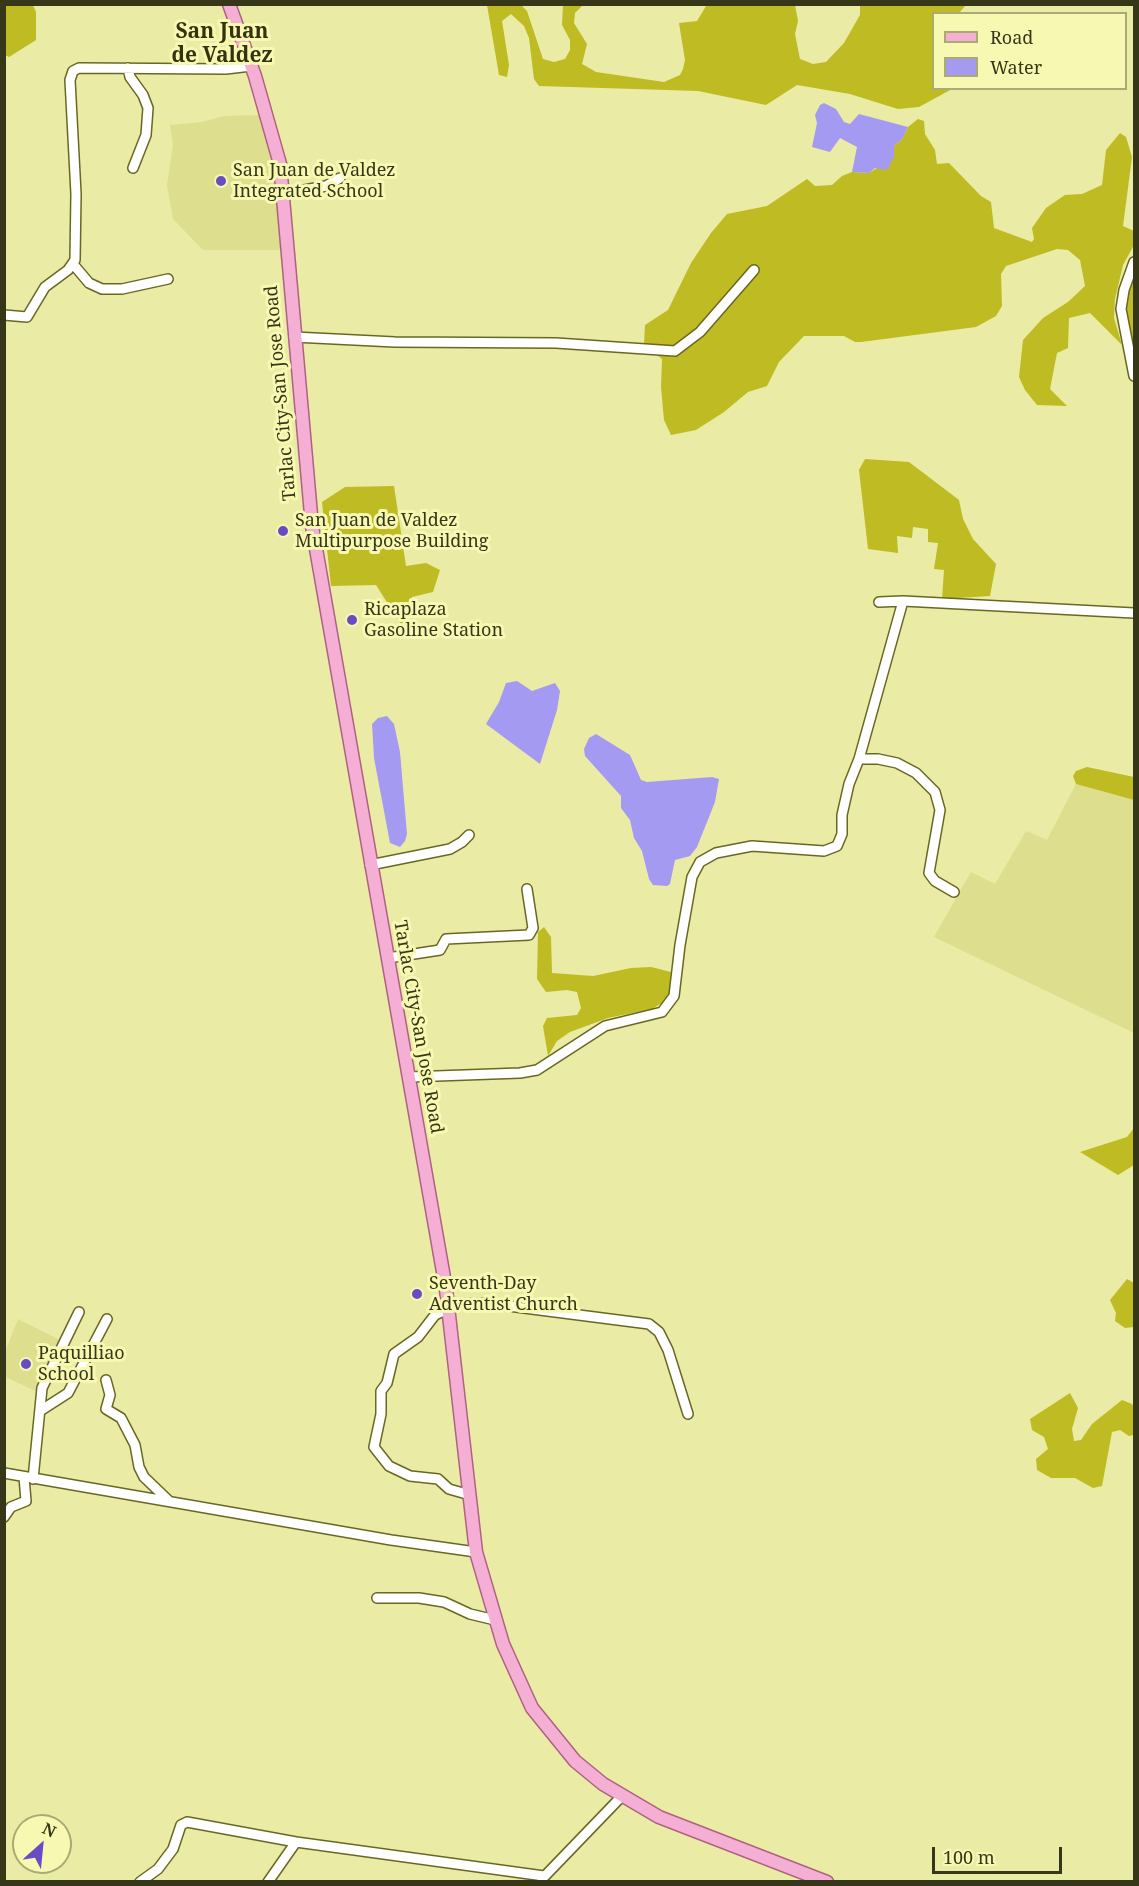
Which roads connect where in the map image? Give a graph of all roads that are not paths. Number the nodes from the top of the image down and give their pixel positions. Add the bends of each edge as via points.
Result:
1 (229, 4) edge
2 (251, 66) junction
3 (128, 68) junction
4 (133, 168) dead end
5 (340, 178) dead end
6 (283, 194) junction
7 (1134, 262) edge
8 (73, 264) junction
9 (754, 270) dead end
10 (168, 279) dead end
11 (4, 315) edge
12 (294, 337) junction
13 (1134, 376) edge
14 (903, 601) junction
15 (879, 602) dead end
16 (1134, 613) edge
17 (859, 759) junction
18 (469, 835) dead end
19 (370, 865) junction
20 (527, 890) dead end
21 (954, 892) dead end
22 (388, 958) junction
23 (409, 1077) junction
24 (448, 1306) junction
25 (79, 1312) dead end
26 (107, 1319) dead end
27 (106, 1380) dead end
28 (40, 1412) junction
29 (688, 1414) dead end
30 (4, 1473) edge
31 (28, 1478) junction
32 (470, 1495) junction
33 (169, 1501) junction
34 (4, 1516) edge
35 (476, 1552) junction
36 (377, 1598) dead end
37 (495, 1620) junction
38 (621, 1797) junction
39 (297, 1842) junction
40 (542, 1879) edge
41 (140, 1881) edge
42 (268, 1881) edge
43 (827, 1881) edge

1 - 2 main road, Tarlac City-San Jose Road
2 - 3 street
2 - 6 main road, Tarlac City-San Jose Road via 277,150
3 - 4 street via 148,108 146,135
3 - 8 street via 79,68 71,75 76,217
5 - 6 street via 327,186
6 - 12 main road, Tarlac City-San Jose Road
7 - 13 street via 1121,309
8 - 10 street via 89,283 102,289 122,290
8 - 11 street via 45,287 27,317
9 - 12 street via 700,332 675,351 573,344
12 - 19 main road, Tarlac City-San Jose Road via 312,526
14 - 15 street
14 - 16 street
14 - 17 street
17 - 21 street via 897,763 916,773 935,792 940,810 929,873
17 - 23 street via 846,793 841,839 834,848 816,851 752,846 716,853 696,866 685,912 674,996 666,1009 605,1026 537,1070
18 - 19 street via 450,849
19 - 22 main road, Tarlac City-San Jose Road
20 - 22 street via 532,928 529,935 446,939 440,950
22 - 23 main road, Tarlac City-San Jose Road
23 - 24 main road, Tarlac City-San Jose Road
24 - 29 street via 485,1304 649,1324 659,1332 668,1350
24 - 32 main road, Tarlac City-San Jose Road
24 - 32 street via 435,1315 418,1337 394,1354 387,1383 381,1391 374,1447 389,1466 410,1476 438,1479 449,1489
25 - 28 street via 42,1388
26 - 28 street via 68,1394
27 - 33 street via 110,1395 106,1409 121,1418 135,1445 144,1477
28 - 31 street
30 - 31 street
31 - 33 street
31 - 34 street via 26,1501 11,1507
32 - 35 main road, Tarlac City-San Jose Road
33 - 35 street
35 - 37 main road, Tarlac City-San Jose Road
36 - 37 street via 444,1602
37 - 38 main road, Tarlac City-San Jose Road via 532,1708 575,1761
38 - 40 street
38 - 43 main road, Tarlac City-San Jose Road via 679,1826
39 - 40 street
39 - 41 street via 184,1823 173,1849 158,1869
39 - 42 street

